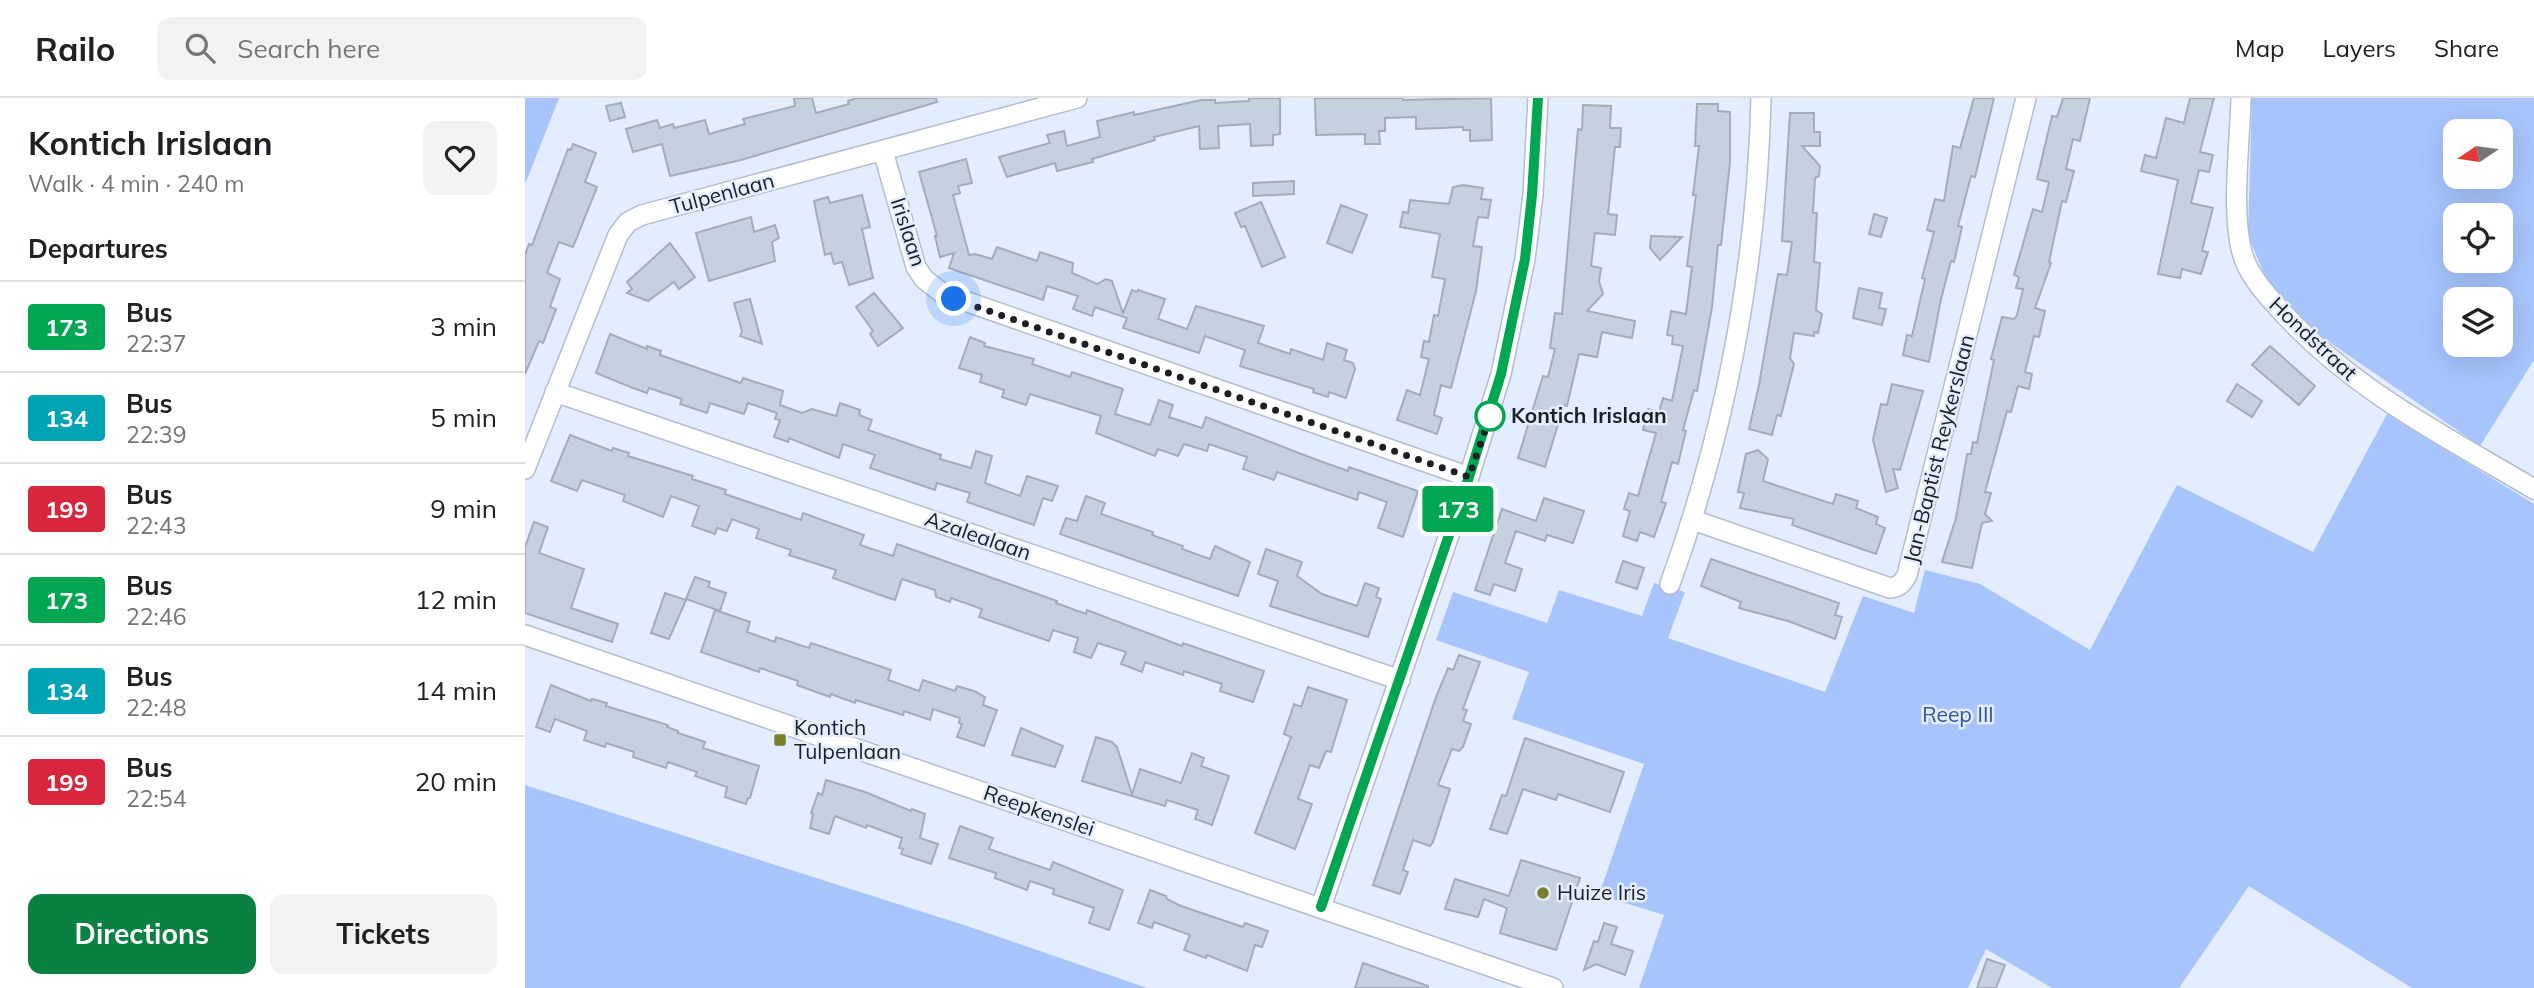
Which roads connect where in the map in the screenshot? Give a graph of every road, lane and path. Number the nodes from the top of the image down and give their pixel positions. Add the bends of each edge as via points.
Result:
1 (1077, 98) edge
2 (1538, 98) edge
3 (1761, 98) edge
4 (2026, 98) edge
5 (2241, 98) edge
6 (883, 151) junction
7 (555, 392) junction
8 (525, 469) edge
9 (1469, 477) junction
10 (2534, 489) edge
11 (1693, 520) junction
12 (1670, 584) dead end
13 (525, 635) edge
14 (1400, 680) junction
15 (1321, 907) junction
16 (1553, 988) edge

1 - 6 street, Tulpenlaan
2 - 9 street via 1523,271 1501,374
3 - 11 street via 1746,292 1718,434
4 - 11 street, Jan-Baptist Reykerslaan via 1903,582 1890,588
5 - 10 street, Hondstraat via 2239,237 2246,262 2266,295 2346,373
6 - 7 street, Tulpenlaan via 628,222 618,235
6 - 9 street, Irislaan via 916,268 942,293
7 - 8 street, Tulpenlaan
7 - 14 street, Azalealaan
9 - 14 street
11 - 12 street
13 - 15 street, Reepkenslei
14 - 15 street
15 - 16 street, Reepkenslei

